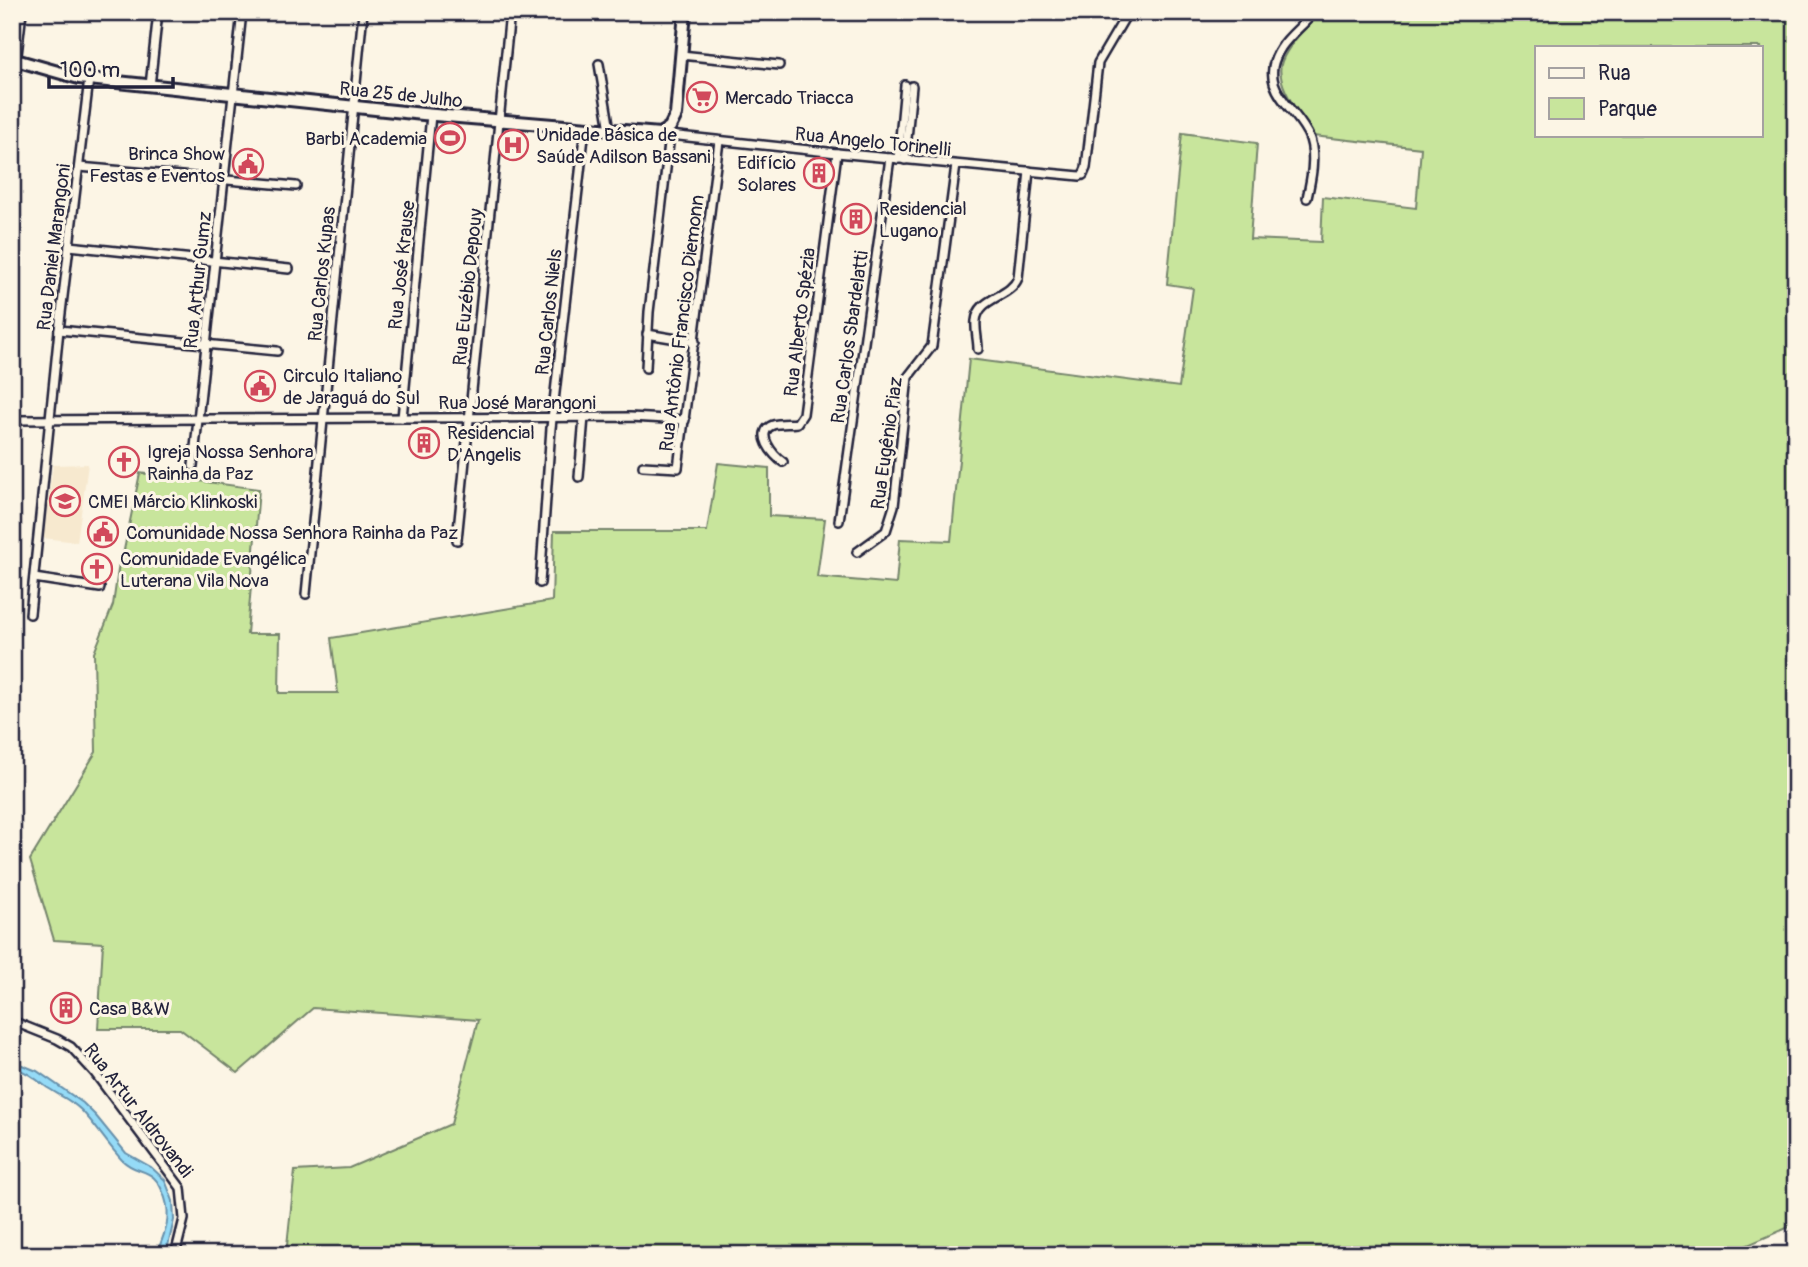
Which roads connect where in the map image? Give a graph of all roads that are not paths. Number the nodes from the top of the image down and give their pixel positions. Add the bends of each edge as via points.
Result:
1 (22, 12) edge
2 (158, 12) edge
3 (242, 12) edge
4 (363, 12) edge
5 (510, 12) edge
6 (685, 12) edge
7 (1128, 12) edge
8 (1314, 12) edge
9 (681, 55) junction
10 (14, 60) edge
11 (599, 64) dead end
12 (779, 65) dead end
13 (89, 79) junction
14 (150, 86) junction
15 (909, 86) dead end
16 (233, 94) junction
17 (12, 97) edge
18 (353, 107) junction
19 (431, 115) junction
20 (499, 121) junction
21 (585, 128) junction
22 (610, 130) junction
23 (665, 134) junction
24 (719, 141) junction
25 (837, 153) junction
26 (898, 159) junction
27 (956, 165) junction
28 (79, 167) junction
29 (1029, 171) junction
30 (223, 179) junction
31 (296, 186) dead end
32 (1307, 198) dead end
33 (69, 246) junction
34 (215, 261) junction
35 (289, 269) dead end
36 (59, 330) junction
37 (647, 334) junction
38 (695, 342) junction
39 (207, 345) junction
40 (978, 349) dead end
41 (277, 351) dead end
42 (646, 368) dead end
43 (199, 417) junction
44 (470, 417) junction
45 (584, 417) junction
46 (322, 418) junction
47 (402, 418) junction
48 (552, 418) junction
49 (50, 419) junction
50 (12, 420) edge
51 (685, 420) junction
52 (783, 462) dead end
53 (193, 466) dead end
54 (643, 466) dead end
55 (579, 477) dead end
56 (839, 521) dead end
57 (457, 540) dead end
58 (858, 552) dead end
59 (34, 578) junction
60 (540, 583) dead end
61 (100, 587) dead end
62 (306, 594) dead end
63 (30, 614) dead end
64 (12, 1021) edge
65 (175, 1255) edge

1 - 10 street
2 - 14 street
3 - 16 street, Rua Arthur Gumz
4 - 18 street, Rua Carlos Kupas
5 - 20 street, Rua Euzébio Depouy
6 - 9 main road
7 - 29 street, Rua Angelo Torinelli via 1098,63 1083,175
8 - 32 street via 1281,47 1273,75 1279,95 1311,142
9 - 12 street
9 - 23 main road via 676,115
10 - 13 main road, Rua 25 de Julho
10 - 17 street
11 - 22 street
13 - 14 main road, Rua 25 de Julho
13 - 28 street, Rua Daniel Marangoni
14 - 16 main road, Rua 25 de Julho
15 - 26 street, Rua Carlos Sbardelatti
16 - 18 main road, Rua 25 de Julho
16 - 30 street, Rua Arthur Gumz
18 - 19 main road, Rua 25 de Julho
18 - 46 street, Rua Carlos Kupas
19 - 20 main road, Rua 25 de Julho
19 - 47 street, Rua José Krause
20 - 21 main road, Rua 25 de Julho
20 - 44 street, Rua Euzébio Depouy
21 - 22 main road, Rua 25 de Julho
21 - 48 street, Rua Carlos Niels
22 - 23 main road, Rua 25 de Julho
23 - 24 street, Rua Angelo Torinelli
23 - 37 street
24 - 25 street, Rua Angelo Torinelli
24 - 38 street, Rua Antônio Francisco Diemonn
25 - 26 street, Rua Angelo Torinelli
25 - 52 street, Rua Alberto Spézia via 803,414 797,423 773,426 766,434 769,450
26 - 27 street, Rua Angelo Torinelli
26 - 56 street, Rua Carlos Sbardelatti
27 - 29 street, Rua Angelo Torinelli
27 - 58 street, Rua Eugênio Piaz via 933,342 908,377 894,506 886,531
28 - 30 street
28 - 33 street, Rua Daniel Marangoni
29 - 40 street via 1018,278 1011,290 978,313
30 - 31 street
30 - 34 street, Rua Arthur Gumz
33 - 34 street
33 - 36 street, Rua Daniel Marangoni
34 - 35 street
34 - 39 street, Rua Arthur Gumz
36 - 39 street
36 - 49 street, Rua Daniel Marangoni
37 - 38 street
37 - 42 street
38 - 51 street, Rua Antônio Francisco Diemonn
39 - 41 street
39 - 43 street, Rua Arthur Gumz
43 - 46 street, Rua José Marangoni
43 - 49 street, Rua José Marangoni
43 - 53 street, Rua Arthur Gumz
44 - 47 street, Rua José Marangoni
44 - 48 street, Rua José Marangoni
44 - 57 street, Rua Euzébio Depouy
45 - 48 street, Rua José Marangoni
45 - 51 street, Rua José Marangoni
45 - 55 street
46 - 47 street, Rua José Marangoni
46 - 62 street, Rua Carlos Kupas
48 - 60 street, Rua Carlos Niels
49 - 50 street, Rua José Marangoni
49 - 59 street, Rua Daniel Marangoni
51 - 54 street, Rua Antônio Francisco Diemonn via 678,468
59 - 61 street
59 - 63 street, Rua Daniel Marangoni
64 - 65 street, Rua Artur Aldrovandi via 71,1047 181,1188 184,1219

